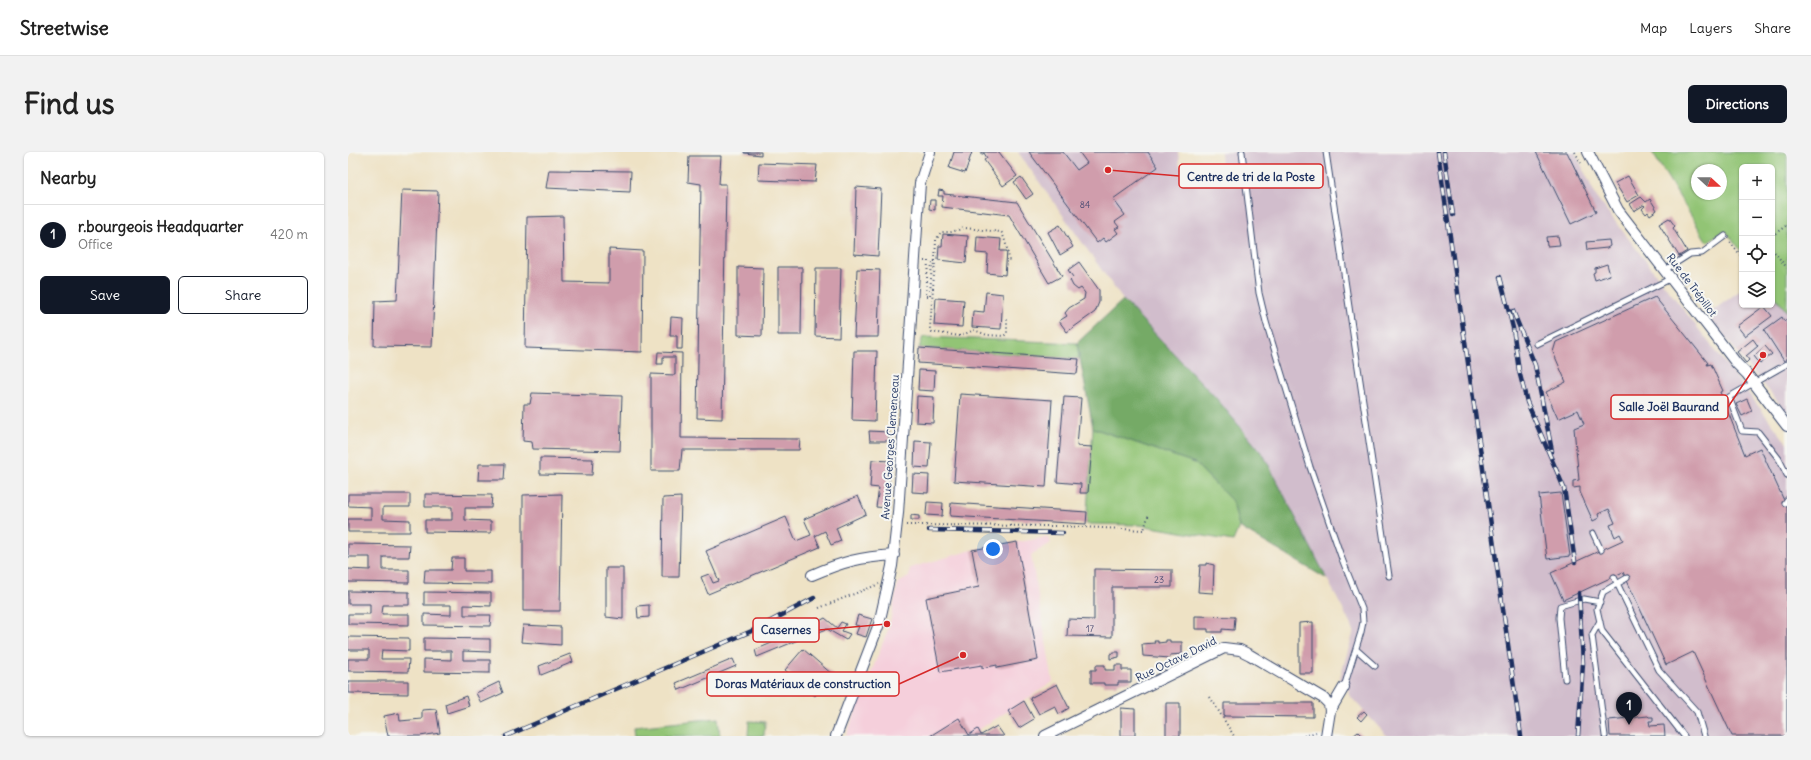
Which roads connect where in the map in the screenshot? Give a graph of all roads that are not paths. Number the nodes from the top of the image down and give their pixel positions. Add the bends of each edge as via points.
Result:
1 (930, 152) edge
2 (1242, 152) edge
3 (1326, 152) edge
4 (1588, 152) edge
5 (1725, 236) road end
6 (1668, 274) junction
7 (1537, 344) dead end
8 (1787, 364) edge
9 (1755, 384) junction
10 (1787, 426) edge
11 (1787, 475) edge
12 (1593, 534) dead end
13 (1601, 550) dead end
14 (894, 555) junction
15 (812, 575) dead end
16 (1389, 576) dead end
17 (1614, 577) dead end
18 (1626, 578) dead end
19 (1617, 584) junction
20 (1600, 602) junction
21 (1600, 621) junction
22 (1360, 632) junction
23 (1357, 650) junction
24 (1375, 666) dead end
25 (1565, 679) dead end
26 (1344, 687) junction
27 (1330, 711) junction
28 (836, 736) edge
29 (1045, 736) edge
30 (1326, 736) edge
31 (1605, 736) edge
32 (1684, 736) edge
33 (1704, 736) edge

1 - 14 street, Avenue Georges Clemenceau via 919,190
2 - 22 lane via 1259,293 1266,322 1310,467 1362,609 1363,622
3 - 16 lane
4 - 6 street, Rue de Trépillot via 1618,210
5 - 6 lane via 1702,253 1690,254
6 - 7 lane
6 - 9 street, Rue de Trépillot
8 - 9 lane
9 - 10 street, Rue de Trépillot
9 - 11 lane via 1729,397 1742,431 1758,432 1779,459
12 - 13 lane
14 - 15 street via 842,562
14 - 28 street, Avenue Georges Clemenceau via 879,624
17 - 19 lane
18 - 19 lane
19 - 20 lane via 1603,592
19 - 33 lane via 1659,670 1697,712
20 - 21 lane via 1597,609
20 - 25 lane via 1584,599 1560,606
21 - 31 lane via 1592,635
21 - 32 lane via 1602,631
22 - 23 lane
22 - 26 lane
23 - 24 lane
23 - 26 lane
26 - 27 street
27 - 29 street, Rue Octave David via 1329,704 1322,698 1250,654 1224,648
27 - 30 street

